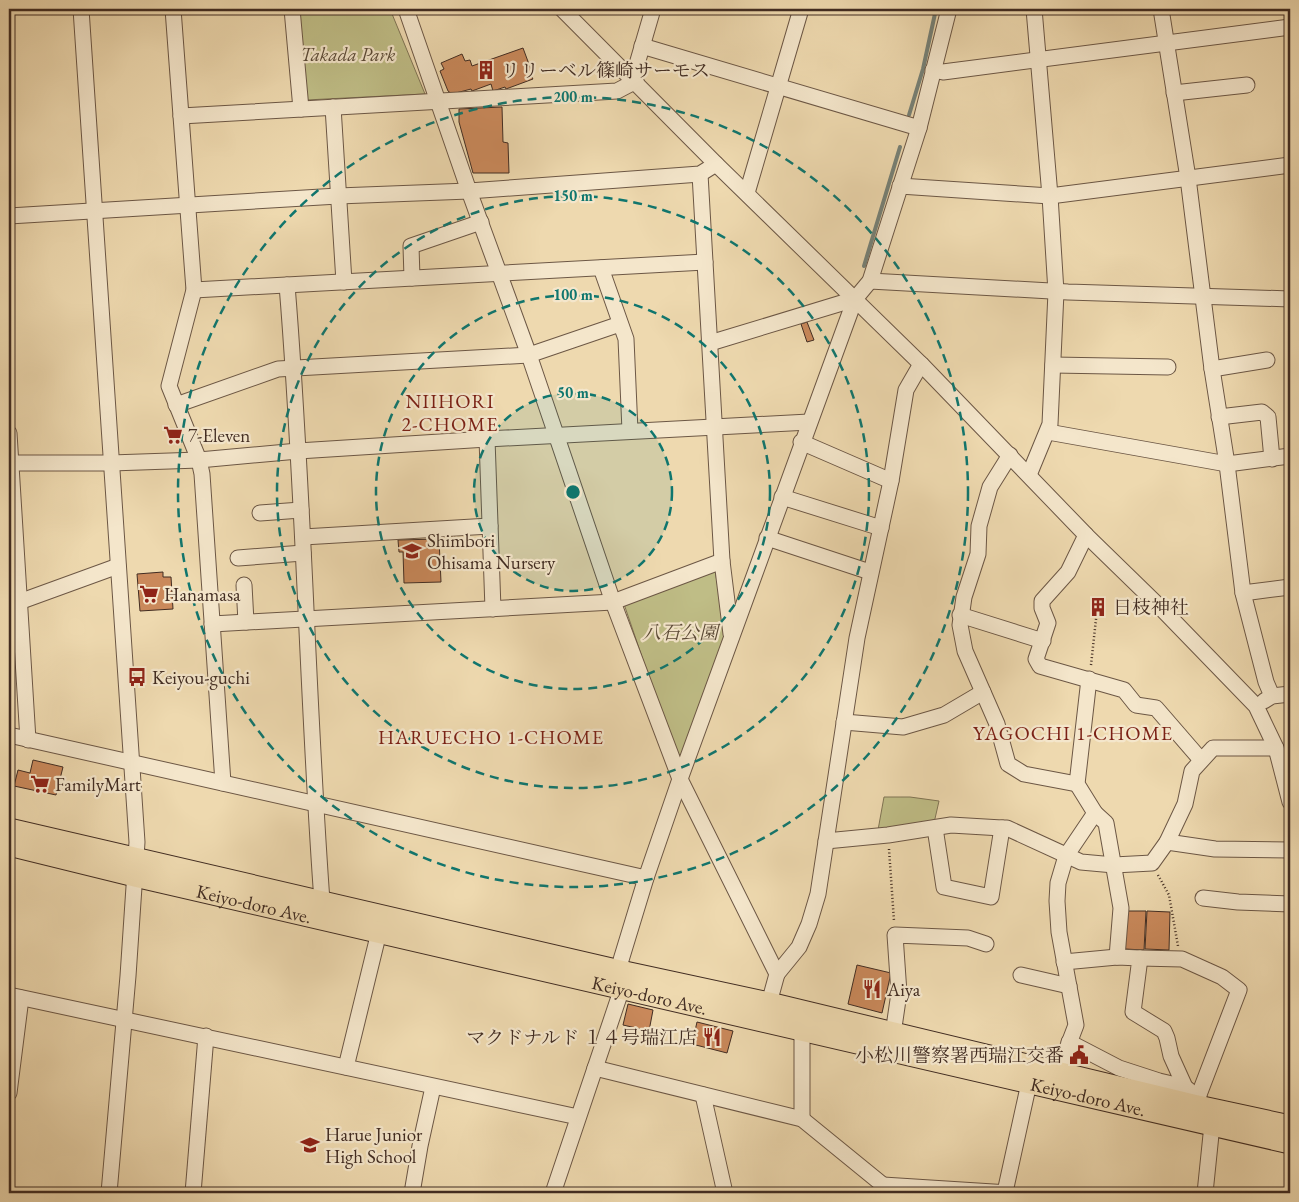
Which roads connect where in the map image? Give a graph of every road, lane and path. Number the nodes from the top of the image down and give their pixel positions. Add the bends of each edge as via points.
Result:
1 (81, 9) edge
2 (173, 9) edge
3 (292, 9) edge
4 (406, 9) edge
5 (562, 9) edge
6 (653, 9) edge
7 (801, 9) edge
8 (949, 9) edge
9 (1034, 9) edge
10 (1161, 9) edge
11 (1290, 27) edge
12 (1166, 42) junction
13 (642, 46) junction
14 (1038, 60) junction
15 (933, 70) junction
16 (633, 79) junction
17 (1247, 85) dead end
18 (778, 86) junction
19 (1174, 93) junction
20 (439, 101) junction
21 (333, 107) junction
22 (300, 109) junction
23 (181, 116) junction
24 (919, 128) junction
25 (716, 164) junction
26 (1290, 166) edge
27 (700, 174) junction
28 (1188, 178) junction
29 (900, 186) junction
30 (469, 191) junction
31 (747, 194) junction
32 (338, 196) junction
33 (1050, 196) junction
34 (188, 206) junction
35 (95, 211) junction
36 (9, 216) edge
37 (481, 222) junction
38 (705, 262) junction
39 (601, 268) junction
40 (499, 274) junction
41 (412, 278) junction
42 (870, 281) junction
43 (344, 282) junction
44 (287, 285) junction
45 (194, 290) junction
46 (1056, 292) junction
47 (1203, 297) junction
48 (855, 298) junction
49 (1290, 299) edge
50 (620, 324) junction
51 (710, 343) junction
52 (529, 355) junction
53 (1267, 360) dead end
54 (921, 364) junction
55 (1053, 365) junction
56 (1168, 367) dead end
57 (294, 369) junction
58 (1212, 369) junction
59 (176, 405) junction
60 (1219, 417) junction
61 (809, 422) junction
62 (715, 427) junction
63 (630, 431) junction
64 (1048, 432) junction
65 (9, 433) edge
66 (557, 435) junction
67 (487, 439) junction
68 (801, 442) junction
69 (298, 451) junction
70 (1010, 455) junction
71 (1290, 456) edge
72 (1272, 458) junction
73 (199, 460) junction
74 (10, 463) edge
75 (111, 463) junction
76 (1227, 464) junction
77 (1029, 475) junction
78 (891, 481) junction
79 (782, 497) junction
80 (301, 510) junction
81 (260, 513) dead end
82 (490, 526) junction
83 (881, 528) junction
84 (1086, 535) junction
85 (303, 537) junction
86 (767, 538) junction
87 (304, 553) junction
88 (238, 558) dead end
89 (722, 561) junction
90 (118, 566) junction
91 (870, 572) junction
92 (13, 578) edge
93 (244, 585) dead end
94 (1290, 587) edge
95 (1243, 593) junction
96 (19, 602) junction
97 (613, 602) junction
98 (493, 609) junction
99 (1097, 610) dead end
100 (960, 615) junction
101 (307, 619) junction
102 (246, 622) junction
103 (212, 624) junction
104 (731, 637) junction
105 (1043, 641) junction
106 (1089, 679) junction
107 (983, 692) junction
108 (1290, 694) edge
109 (1272, 696) junction
110 (1256, 706) junction
111 (844, 722) junction
112 (9, 735) edge
113 (28, 740) junction
114 (1276, 748) junction
115 (1201, 760) junction
116 (131, 762) junction
117 (680, 779) junction
118 (223, 784) junction
119 (1077, 784) junction
120 (1290, 802) edge
121 (315, 804) junction
122 (1094, 813) junction
123 (935, 828) junction
124 (1002, 828) junction
125 (9, 829) edge
126 (888, 835) junction
127 (826, 841) junction
128 (1167, 842) junction
129 (9, 846) edge
130 (1290, 850) edge
131 (1066, 856) junction
132 (1152, 863) junction
133 (1114, 864) junction
134 (135, 868) junction
135 (646, 878) junction
136 (1203, 898) dead end
137 (322, 901) junction
138 (1290, 904) edge
139 (379, 932) junction
140 (895, 935) junction
141 (986, 944) dead end
142 (1117, 957) junction
143 (1140, 958) junction
144 (1182, 959) junction
145 (1064, 962) junction
146 (777, 974) junction
147 (1021, 975) dead end
148 (620, 979) junction
149 (1069, 986) junction
150 (15, 996) edge
151 (769, 1003) junction
152 (124, 1019) junction
153 (802, 1030) junction
154 (893, 1034) junction
155 (206, 1036) junction
156 (1069, 1042) junction
157 (346, 1067) junction
158 (595, 1068) junction
159 (1058, 1072) junction
160 (1029, 1083) junction
161 (433, 1087) junction
162 (9, 1093) edge
163 (703, 1095) junction
164 (1191, 1099) junction
165 (578, 1117) junction
166 (802, 1119) junction
167 (1212, 1125) junction
168 (1290, 1126) edge
169 (1290, 1143) edge
170 (883, 1189) edge
171 (941, 1191) edge
172 (108, 1193) edge
173 (193, 1193) edge
174 (412, 1193) edge
175 (553, 1193) edge
176 (725, 1193) edge
177 (1007, 1193) edge
178 (1205, 1193) edge

1 - 35 street
2 - 23 street
3 - 22 street
4 - 20 street
5 - 16 street
6 - 13 street
7 - 18 street
8 - 15 street
9 - 14 street
10 - 12 street
11 - 12 street
12 - 14 street
12 - 19 street
13 - 16 street
13 - 18 street
14 - 15 street via 942,72
14 - 33 street
15 - 24 street
16 - 20 street via 617,91
16 - 25 street
17 - 19 street
18 - 24 street
18 - 31 street
19 - 28 street
20 - 21 street
20 - 30 street
21 - 22 street
21 - 32 street
22 - 23 street
23 - 34 street
24 - 29 street
25 - 27 street
25 - 31 street
26 - 28 street
27 - 30 street
27 - 38 street
28 - 33 street
28 - 47 street
29 - 33 street
29 - 42 street
30 - 32 street
30 - 37 street
31 - 48 street
32 - 34 street
32 - 43 street
33 - 46 street
34 - 35 street
34 - 45 street
35 - 36 street
35 - 75 street
37 - 40 street
37 - 41 street via 411,246
38 - 39 street
38 - 51 street
39 - 40 street
39 - 50 street
40 - 41 street
40 - 52 street
41 - 43 street
42 - 46 street
42 - 48 street
43 - 44 street
44 - 45 street
44 - 57 street
45 - 59 street via 169,386
46 - 47 street
46 - 55 street
47 - 49 street
47 - 58 street
48 - 51 street
48 - 54 street
48 - 61 street
50 - 52 street
50 - 63 street via 626,339
51 - 62 street
52 - 57 street
52 - 66 street
53 - 58 street
54 - 70 street
54 - 78 street via 906,390
55 - 56 street
55 - 64 street
57 - 59 street via 278,369
57 - 69 street
58 - 60 street
59 - 73 street
60 - 72 street via 1262,412 1268,417
60 - 76 street
61 - 62 street
61 - 68 street
62 - 63 street
62 - 89 street
63 - 66 street
64 - 76 street
64 - 77 street
65 - 74 street
66 - 67 street
66 - 97 street
67 - 69 street
67 - 82 street
68 - 78 street
68 - 79 street
69 - 73 street
69 - 80 street
70 - 77 street
70 - 100 street via 990,487 979,526 978,554
71 - 72 street
72 - 76 street
73 - 75 street
73 - 103 street
74 - 75 street
74 - 92 street
75 - 90 street
76 - 95 street
77 - 84 street
78 - 83 street
79 - 83 street
79 - 86 street
80 - 81 street
80 - 85 street
82 - 85 street
82 - 98 street
83 - 91 street
84 - 105 street via 1068,572 1042,602 1048,623
84 - 110 street
85 - 87 street
86 - 91 street
86 - 104 street
87 - 88 street
87 - 101 street
89 - 97 street
89 - 104 street
90 - 96 street
90 - 116 street
91 - 111 street
92 - 96 street
93 - 102 street
94 - 95 street
95 - 109 street
96 - 113 street
97 - 98 street
97 - 117 street
98 - 101 street
99 - 106 path
100 - 105 street
100 - 107 street via 965,651
101 - 102 street
101 - 121 street
102 - 103 street
103 - 118 street
104 - 117 street
105 - 106 street via 1036,659 1040,666
106 - 115 street via 1124,690 1136,705 1156,708
106 - 119 street
107 - 111 street via 944,715 903,726
107 - 119 street via 997,724 1008,764 1024,774
108 - 109 street
109 - 110 street
110 - 114 street
111 - 127 street
112 - 113 street
113 - 116 street
114 - 115 street via 1213,748
114 - 120 street
115 - 128 street via 1192,771 1185,804
116 - 118 street
116 - 134 street
117 - 135 street
117 - 146 street
118 - 121 street
119 - 122 street
121 - 135 street
121 - 137 street
122 - 131 street
122 - 133 street via 1106,823
123 - 124 street via 952,825
123 - 124 street via 944,887 991,897
123 - 126 street
124 - 131 street
125 - 134 highway, Keiyo-doro Ave.
126 - 127 street
126 - 140 path
127 - 146 street via 818,894 809,924 799,946
128 - 130 street via 1215,849
128 - 132 street
129 - 134 highway, Keiyo-doro Ave.
131 - 133 street via 1081,862
131 - 145 street via 1058,883 1057,901
132 - 133 street
132 - 144 path via 1169,895
133 - 142 street via 1121,908
134 - 137 highway, Keiyo-doro Ave.
134 - 139 highway, Keiyo-doro Ave.
134 - 152 street
135 - 148 street via 621,960
136 - 138 street
137 - 148 highway, Keiyo-doro Ave.
139 - 148 highway, Keiyo-doro Ave.
139 - 157 street
140 - 141 street via 968,938
140 - 154 street via 899,993
142 - 143 street
142 - 145 street
143 - 144 street
143 - 164 street via 1133,1012 1164,1031 1171,1056
144 - 164 street via 1222,977 1239,990 1200,1092
145 - 149 street
146 - 151 street
147 - 149 street
148 - 151 highway, Keiyo-doro Ave.
148 - 153 highway, Keiyo-doro Ave.
148 - 158 street via 619,997
149 - 156 street via 1076,1025
150 - 152 street
150 - 162 street
151 - 154 highway, Keiyo-doro Ave.
152 - 155 street
152 - 172 street
153 - 160 highway, Keiyo-doro Ave.
153 - 166 street
154 - 159 highway, Keiyo-doro Ave.
155 - 157 street
155 - 173 street
156 - 159 street
156 - 164 street via 1119,1068 1159,1080
157 - 161 street
158 - 163 street
158 - 165 street
159 - 164 highway, Keiyo-doro Ave.
160 - 167 highway, Keiyo-doro Ave.
160 - 177 street
161 - 165 street
161 - 174 street
163 - 166 street
163 - 176 street
164 - 168 highway, Keiyo-doro Ave.
165 - 175 street
166 - 170 street
167 - 169 highway, Keiyo-doro Ave.
167 - 178 street
170 - 171 street
171 - 177 street

